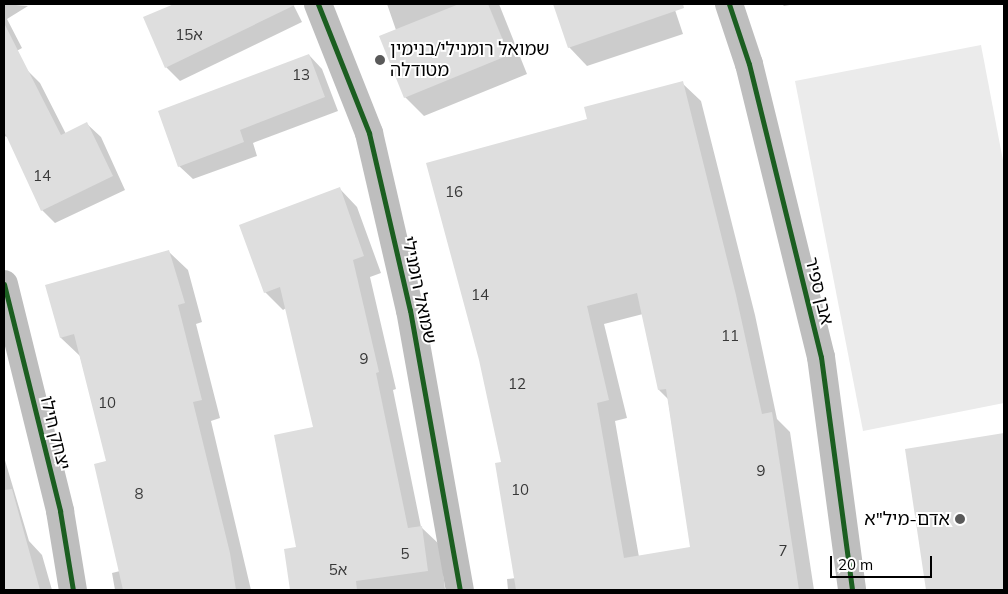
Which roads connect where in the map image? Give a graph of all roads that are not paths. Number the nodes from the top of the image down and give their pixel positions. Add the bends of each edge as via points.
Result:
1 (318, 4) edge
2 (729, 4) edge
3 (4, 284) edge
4 (73, 590) edge
5 (460, 590) edge
6 (852, 590) edge

1 - 5 street, שמואל רומנילי via 372,143 410,310
2 - 6 street, אבן ספיר via 749,64 821,356
3 - 4 street, יצחק חילו via 60,511

